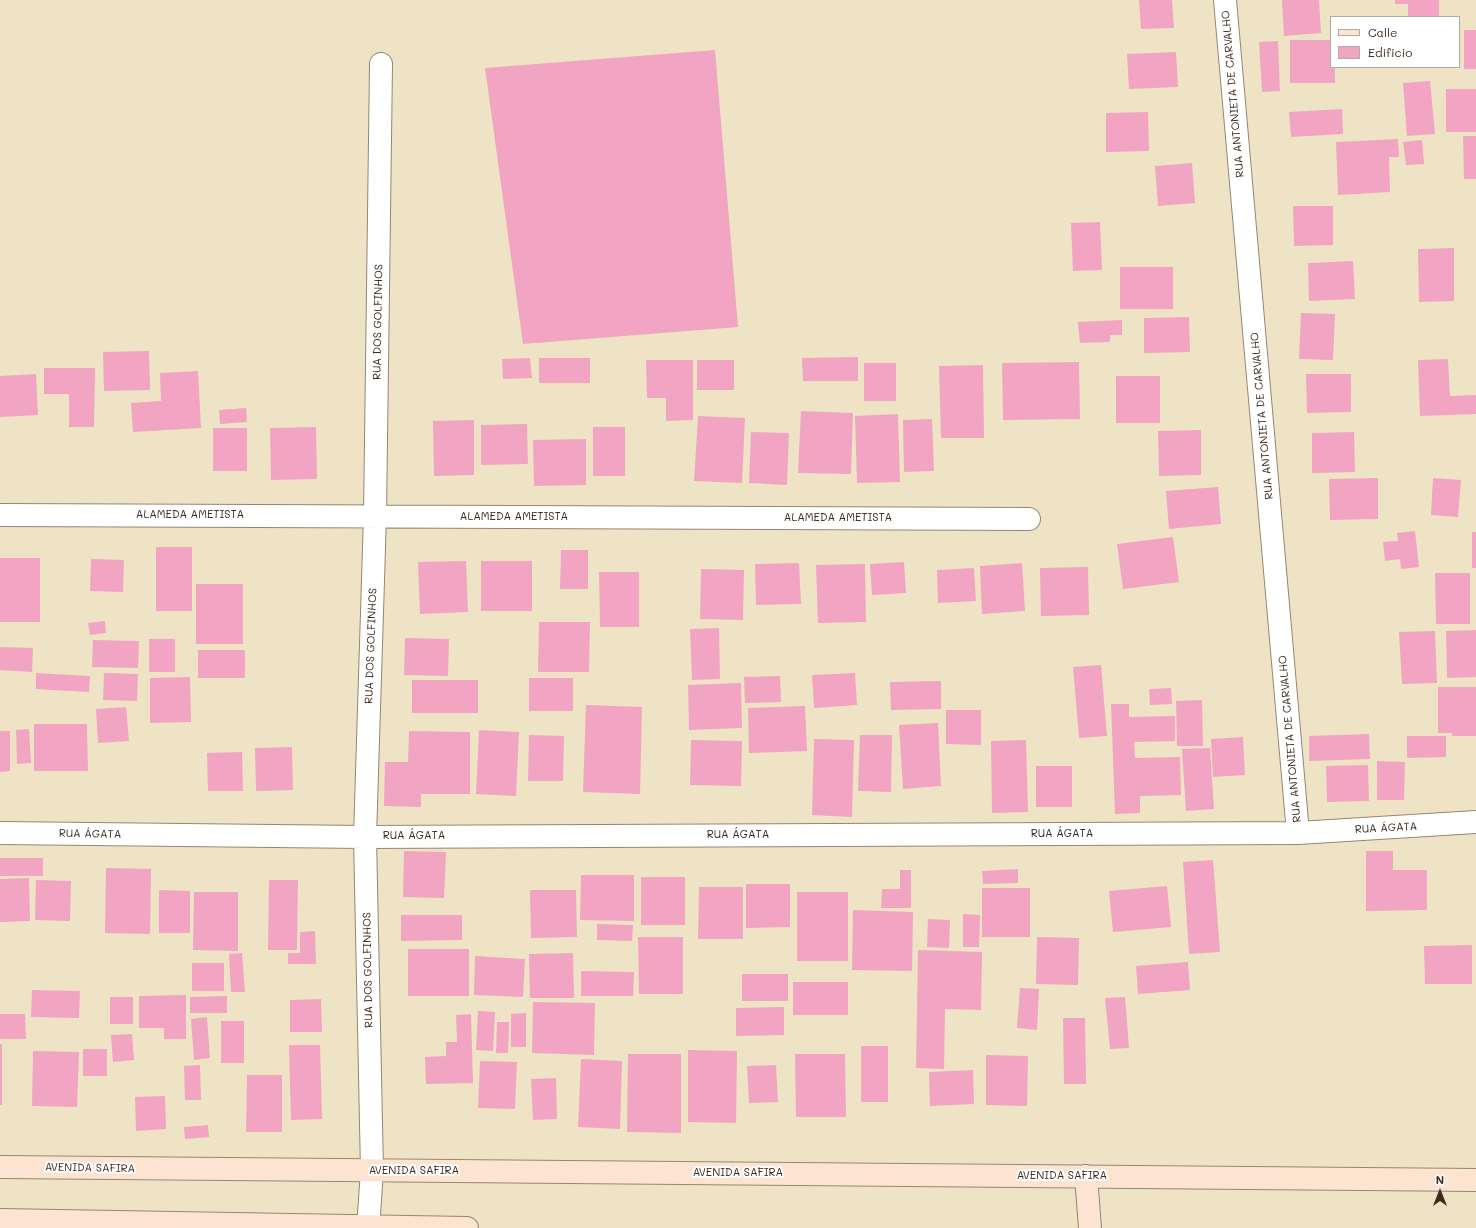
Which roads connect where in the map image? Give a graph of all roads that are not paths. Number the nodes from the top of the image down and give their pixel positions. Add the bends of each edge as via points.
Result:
1 (1225, 0) edge
2 (381, 64) dead end
3 (0, 515) edge
4 (375, 516) junction
5 (1028, 520) dead end
6 (1476, 822) edge
7 (0, 833) edge
8 (1298, 833) junction
9 (365, 836) junction
10 (0, 1167) edge
11 (372, 1171) junction
12 (1086, 1176) junction
13 (1476, 1180) edge
14 (0, 1220) edge
15 (368, 1228) edge
16 (467, 1228) edge
17 (1090, 1228) edge

1 - 8 street, RUA ANTONIETA DE CARVALHO
2 - 4 street, RUA DOS GOLFINHOS
3 - 4 street, ALAMEDA AMETISTA
4 - 5 street, ALAMEDA AMETISTA
4 - 9 street, RUA DOS GOLFINHOS
6 - 8 street, RUA ÁGATA
7 - 9 street, RUA ÁGATA
8 - 9 street, RUA ÁGATA
9 - 11 street, RUA DOS GOLFINHOS
10 - 11 street, AVENIDA SAFIRA
11 - 12 street, AVENIDA SAFIRA
11 - 15 street, RUA DOS GOLFINHOS
12 - 13 street, AVENIDA SAFIRA
12 - 17 street
14 - 15 street
15 - 16 street

